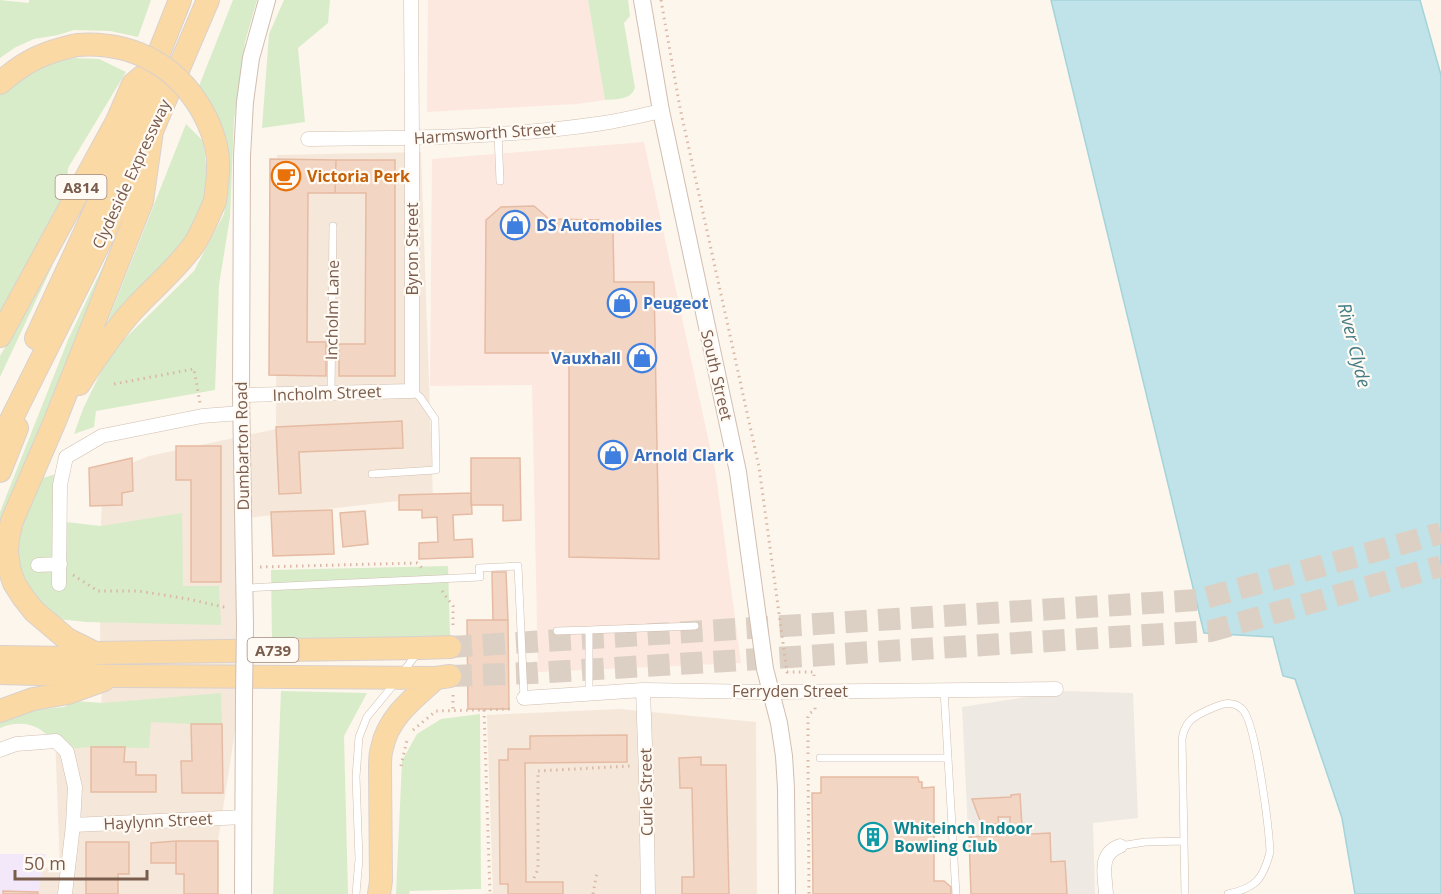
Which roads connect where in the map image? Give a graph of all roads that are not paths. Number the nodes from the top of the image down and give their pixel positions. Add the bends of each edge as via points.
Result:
1 (180, 0) edge
2 (208, 0) edge
3 (267, 0) edge
4 (411, 0) edge
5 (642, 0) edge
6 (153, 69) junction
7 (0, 83) edge
8 (661, 111) junction
9 (152, 131) junction
10 (498, 134) junction
11 (412, 138) junction
12 (308, 139) dead end
13 (500, 181) dead end
14 (333, 226) dead end
15 (0, 336) edge
16 (49, 346) junction
17 (412, 391) junction
18 (331, 393) junction
19 (241, 395) junction
20 (241, 412) junction
21 (0, 416) edge
22 (55, 421) junction
23 (0, 442) edge
24 (0, 471) edge
25 (372, 474) dead end
26 (38, 565) dead end
27 (244, 588) junction
28 (695, 626) dead end
29 (558, 630) dead end
30 (589, 630) junction
31 (452, 638) tunnel mouth
32 (421, 648) junction
33 (95, 653) junction
34 (0, 657) edge
35 (0, 673) edge
36 (117, 676) junction
37 (400, 677) junction
38 (1056, 689) dead end
39 (643, 690) junction
40 (944, 690) junction
41 (771, 692) junction
42 (589, 693) junction
43 (527, 698) joint
44 (0, 711) edge
45 (0, 750) edge
46 (820, 758) dead end
47 (948, 758) junction
48 (244, 817) junction
49 (73, 825) junction
50 (1184, 840) junction
51 (1120, 846) joint
52 (65, 894) edge
53 (243, 894) edge
54 (356, 894) edge
55 (379, 894) edge
56 (648, 894) edge
57 (787, 894) edge
58 (956, 894) edge
59 (1106, 894) edge
60 (1185, 894) edge
61 (1228, 894) edge

1 - 6 main road, A814
2 - 9 main road, Clydeside Expressway / A814
3 - 19 street, Dumbarton Road via 251,58 243,129
4 - 11 street, Byron Street
5 - 8 street, South Street
6 - 15 main road, A814 via 133,84 117,121
6 - 21 main road via 134,126
7 - 22 main road, bridge via 35,57 55,50 97,44 120,48 158,64 188,88 216,145 219,168 215,201 195,243 109,339
8 - 10 street, Harmsworth Street via 598,124
8 - 41 street, South Street via 738,472
9 - 16 main road, Clydeside Expressway / A814
9 - 22 main road via 142,201
10 - 11 street, Harmsworth Street
10 - 13 lane
11 - 12 street, Harmsworth Street
11 - 17 street, Byron Street
14 - 18 lane, Incholm Lane
16 - 23 main road
16 - 24 main road, A814
17 - 18 street, Incholm Street
17 - 25 lane via 435,419 436,470
18 - 19 street, Incholm Street
19 - 20 street, Dumbarton Road
20 - 26 street via 102,436 66,457 60,485 59,573
20 - 27 street, Dumbarton Road
22 - 33 main road via 12,520 7,545 9,568 14,583 34,611 67,639
27 - 43 lane via 480,577 479,568 518,566
27 - 48 street, Dumbarton Road, bridge
28 - 30 lane
29 - 30 lane
30 - 42 lane
31 - 32 main road, A739
32 - 33 main road, A739
32 - 37 lane
33 - 34 main road, A739 via 69,658
35 - 36 main road, A739
36 - 37 main road, A739
36 - 44 main road
37 - 54 lane via 367,717 359,737
37 - 55 main road, A739 via 446,680 406,705 393,721 381,748
38 - 40 street, Ferryden Street
39 - 41 street, Ferryden Street
39 - 42 street, Ferryden Street
39 - 56 street, Curle Street
40 - 41 street, Ferryden Street
40 - 47 lane
41 - 57 street, South Street via 784,756
42 - 43 street, Ferryden Street
45 - 49 street via 16,744 56,741 67,752 75,787
46 - 47 lane
47 - 58 lane
48 - 49 street, Haylynn Street
48 - 53 street, Dumbarton Road
49 - 52 street
50 - 51 lane
50 - 60 lane
50 - 61 lane via 1184,730 1187,723 1205,711 1236,704 1244,710 1253,737 1270,852 1255,884
51 - 59 street via 1105,857

